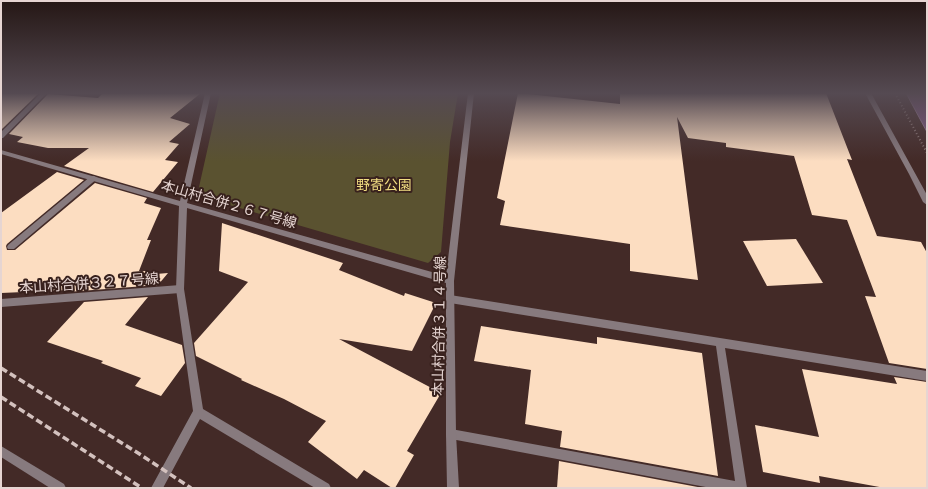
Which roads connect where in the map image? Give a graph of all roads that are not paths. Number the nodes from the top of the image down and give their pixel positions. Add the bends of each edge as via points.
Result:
1 (21, 116) edge
2 (203, 116) edge
3 (468, 116) edge
4 (881, 116) edge
5 (1, 136) edge
6 (1, 152) edge
7 (94, 178) junction
8 (927, 202) edge
9 (183, 204) junction
10 (11, 246) dead end
11 (450, 281) junction
12 (180, 289) junction
13 (450, 299) junction
14 (1, 303) edge
15 (720, 343) junction
16 (927, 376) edge
17 (198, 412) junction
18 (451, 434) junction
19 (1, 451) edge
20 (60, 488) edge
21 (157, 488) edge
22 (325, 488) edge
23 (453, 488) edge
24 (740, 488) edge

1 - 5 street
2 - 9 street
3 - 11 street, 本山村合併３１４号線
4 - 8 street
6 - 7 street, 本山村合併２６７号線
7 - 9 street, 本山村合併２６７号線
7 - 10 street
9 - 11 street, 本山村合併２６７号線
9 - 12 street
11 - 13 street, 本山村合併３１４号線
12 - 14 street, 本山村合併３２７号線
12 - 17 street
13 - 15 street
13 - 18 street, 本山村合併３１４号線
15 - 16 street
15 - 24 street
17 - 21 street
17 - 22 street
18 - 23 street, 本山村合併３１４号線
18 - 24 street
19 - 20 street

